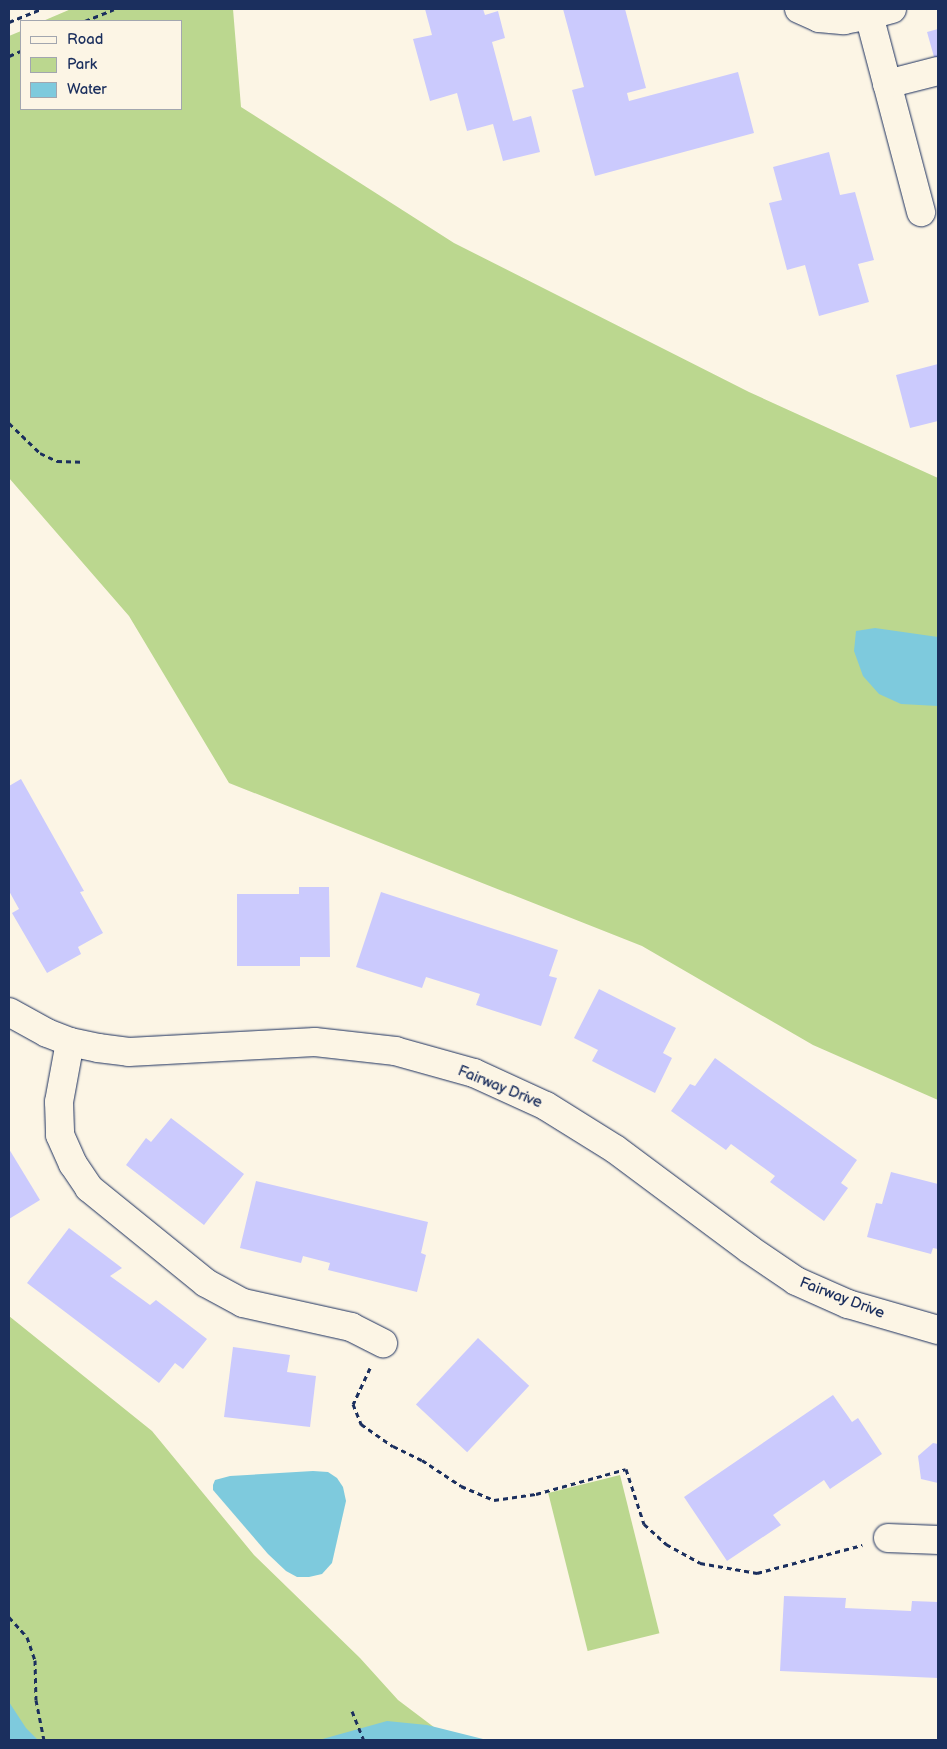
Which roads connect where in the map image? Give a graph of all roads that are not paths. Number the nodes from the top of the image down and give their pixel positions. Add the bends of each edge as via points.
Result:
1 (799, 9) edge
2 (877, 11) edge
3 (938, 71) edge
4 (887, 84) junction
5 (921, 212) dead end
6 (9, 1012) edge
7 (70, 1042) junction
8 (938, 1330) edge
9 (383, 1343) road end
10 (888, 1538) road end
11 (938, 1540) edge

1 - 2 street via 819,18 844,20
2 - 4 street
3 - 4 street
4 - 5 street
6 - 7 street, Fairway Drive
7 - 8 street, Fairway Drive via 129,1052 315,1042 395,1052 474,1073 546,1106 615,1149 796,1281 848,1304
7 - 9 street via 59,1102 60,1134 73,1164 89,1188 206,1283 242,1303 351,1327
10 - 11 street

